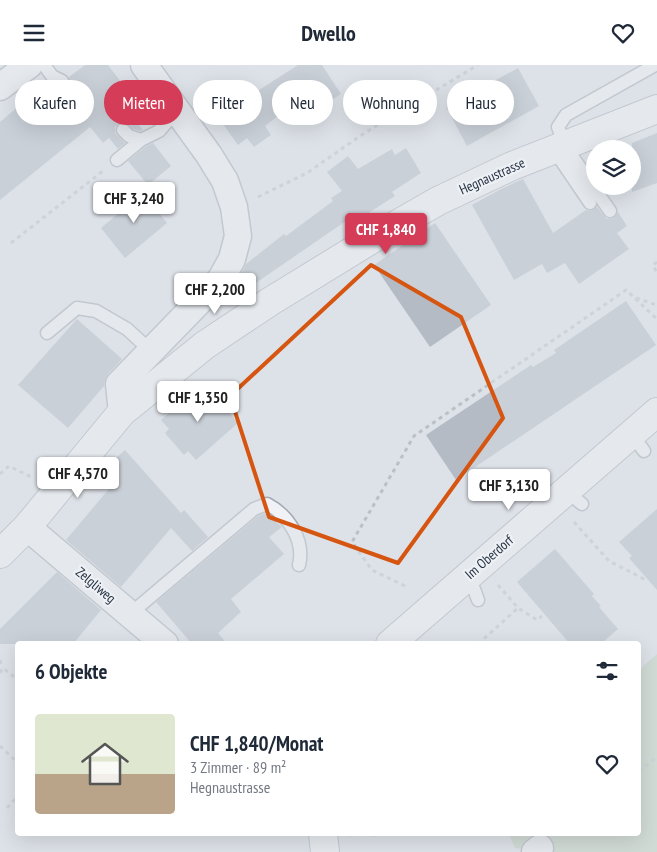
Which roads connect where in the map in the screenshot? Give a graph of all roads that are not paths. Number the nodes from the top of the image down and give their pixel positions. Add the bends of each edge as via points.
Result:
1 (29, 65) edge
2 (44, 65) edge
3 (144, 65) edge
4 (655, 65) edge
5 (60, 80) edge
6 (155, 80) edge
7 (1, 85) edge
8 (657, 109) edge
9 (183, 118) edge
10 (164, 125) edge
11 (123, 130) dead end
12 (141, 140) junction
13 (559, 148) junction
14 (117, 160) road end
15 (590, 203) dead end
16 (610, 211) dead end
17 (47, 333) dead end
18 (150, 351) junction
19 (122, 412) junction
20 (657, 412) edge
21 (27, 527) junction
22 (0, 554) edge
23 (300, 565) dead end
24 (130, 614) junction
25 (162, 641) edge
26 (398, 641) edge
27 (322, 836) edge
28 (325, 852) edge

1 - 7 street
2 - 5 lane
3 - 6 street
4 - 13 lane via 566,115 558,127
8 - 13 street, Hegnaustrasse
9 - 18 street via 225,181 234,207 238,236 232,259 221,279
10 - 12 lane
11 - 12 lane via 128,136
12 - 14 lane
13 - 15 lane
13 - 16 lane
13 - 19 street, Hegnaustrasse via 438,201 377,236 205,345
17 - 18 lane via 77,308 96,311 127,329
18 - 19 street via 119,384
19 - 21 street, Hegnaustrasse
20 - 26 street, Im Oberdorf via 638,442
21 - 22 street, Hegnaustrasse
21 - 24 street, Zelgliweg
23 - 24 lane via 302,554 295,531 280,511 267,503 254,509
24 - 25 street, Zelgliweg
27 - 28 street

